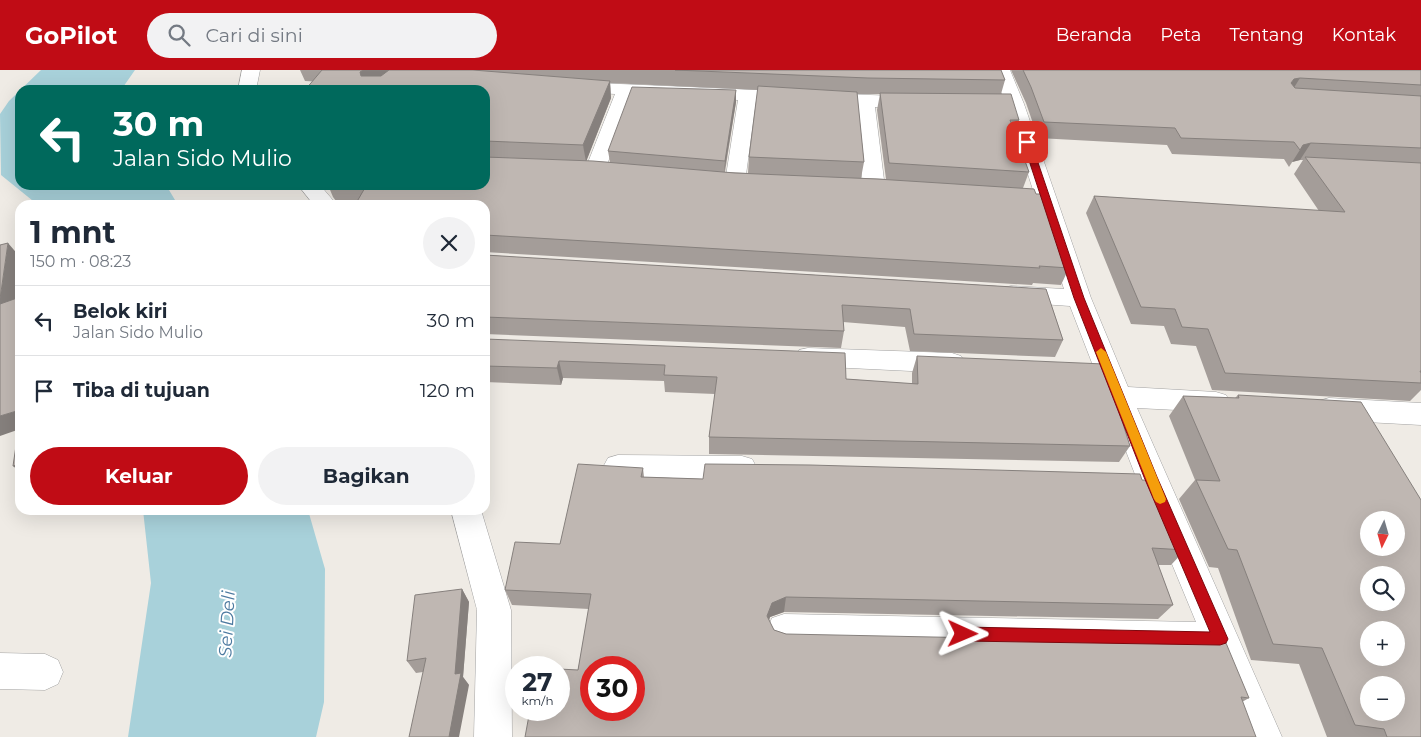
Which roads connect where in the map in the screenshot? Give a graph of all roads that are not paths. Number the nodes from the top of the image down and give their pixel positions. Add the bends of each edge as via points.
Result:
1 (251, 70) edge
2 (1002, 70) edge
3 (248, 85) edge
4 (556, 86) edge
5 (625, 91) junction
6 (748, 94) junction
7 (866, 102) junction
8 (935, 103) edge
9 (596, 171) edge
10 (735, 182) edge
11 (874, 188) edge
12 (312, 190) edge
13 (322, 200) edge
14 (989, 293) edge
15 (1079, 298) junction
16 (781, 356) edge
17 (979, 364) edge
18 (1079, 368) edge
19 (1108, 370) junction
20 (1120, 397) junction
21 (1236, 404) edge
22 (1304, 408) edge
23 (1421, 414) edge
24 (618, 467) edge
25 (767, 468) edge
26 (1121, 476) edge
27 (1150, 477) junction
28 (467, 515) edge
29 (784, 630) dead end
30 (1220, 639) junction
31 (0, 671) edge
32 (45, 672) dead end
33 (493, 737) edge
34 (1263, 737) edge

1 - 3 street
2 - 15 street via 1004,104 1037,199
4 - 5 street
5 - 6 street
5 - 9 street
6 - 7 street
6 - 10 street
7 - 8 street
7 - 11 street
12 - 13 street
14 - 15 street
15 - 19 street
16 - 17 street
18 - 19 street
19 - 20 street
20 - 21 street
20 - 27 street
22 - 23 street
24 - 25 street
26 - 27 street
27 - 30 street
28 - 33 street via 494,610
29 - 30 street
30 - 34 street
31 - 32 street

